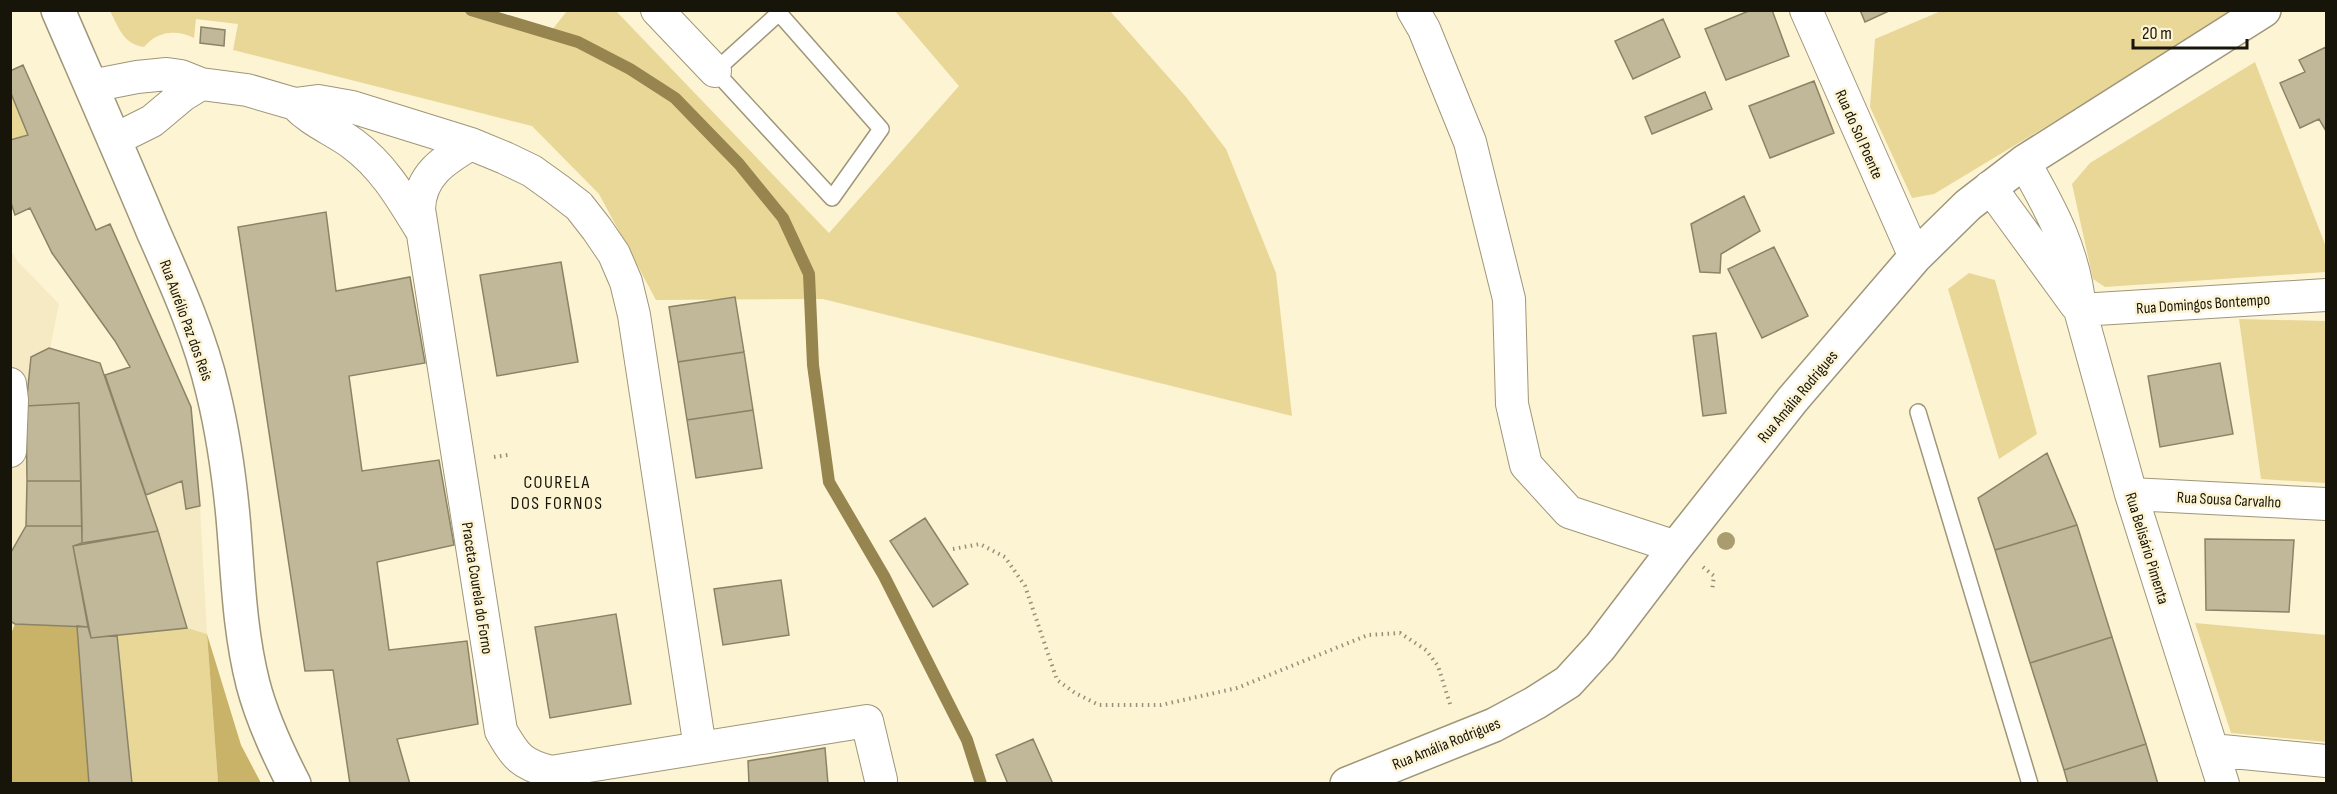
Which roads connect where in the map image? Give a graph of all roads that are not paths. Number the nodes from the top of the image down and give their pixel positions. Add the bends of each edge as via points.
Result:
1 (58, 10) edge
2 (657, 10) edge
3 (1413, 10) edge
4 (1806, 10) edge
5 (2264, 10) edge
6 (716, 71) junction
7 (201, 84) junction
8 (91, 86) junction
9 (295, 104) junction
10 (114, 140) junction
11 (471, 144) junction
12 (2024, 162) junction
13 (1990, 186) junction
14 (420, 229) junction
15 (1915, 257) junction
16 (2326, 295) edge
17 (2079, 310) junction
18 (11, 392) edge
19 (1918, 412) dead end
20 (10, 451) edge
21 (2131, 494) junction
22 (2326, 504) edge
23 (1676, 547) junction
24 (700, 748) junction
25 (2212, 750) junction
26 (2326, 760) edge
27 (882, 780) dead end
28 (294, 783) edge
29 (1347, 783) edge
30 (2030, 783) edge
31 (2223, 783) edge

1 - 8 street, Rua Aurélio Paz dos Reis
2 - 6 street
3 - 23 street via 1470,142 1509,299 1512,404 1526,465 1569,512
4 - 15 street, Rua do Sol Poente
5 - 12 street, Rua Amália Rodrigues
6 - 6 lane via 832,198 881,129 779,13
7 - 8 street, Praceta Courela do Forno via 167,75
7 - 9 street, Praceta Courela do Forno via 247,90
7 - 10 street via 152,121
8 - 10 street, Rua Aurélio Paz dos Reis
9 - 11 street, Praceta Courela do Forno via 318,101 342,105
9 - 14 street, Praceta Courela do Forno via 374,163 396,188
10 - 28 street, Rua Aurélio Paz dos Reis via 192,324 213,390 223,438 239,602 252,681 274,744
11 - 14 street, Praceta Courela do Forno via 441,163 429,176 419,198
11 - 24 street, Praceta Courela do Forno via 532,171 579,206 614,254 626,282
12 - 13 street, Rua Amália Rodrigues
12 - 17 street, Rua Belisário Pimenta via 2065,241 2077,281
13 - 15 street, Rua Amália Rodrigues
13 - 17 street, Rua Belisário Pimenta
14 - 24 street, Praceta Courela do Forno via 501,731 514,753 530,767 551,772
15 - 23 street, Rua Amália Rodrigues via 1793,399
16 - 17 street, Rua Domingos Bontempo
17 - 21 street, Rua Belisário Pimenta
18 - 20 street
19 - 30 lane
21 - 22 street, Rua Sousa Carvalho
21 - 25 street, Rua Belisário Pimenta
23 - 29 street, Rua Amália Rodrigues via 1600,647 1568,682 1494,725
24 - 27 street, Praceta Courela do Forno via 867,721
25 - 26 street
25 - 31 street, Rua Belisário Pimenta

